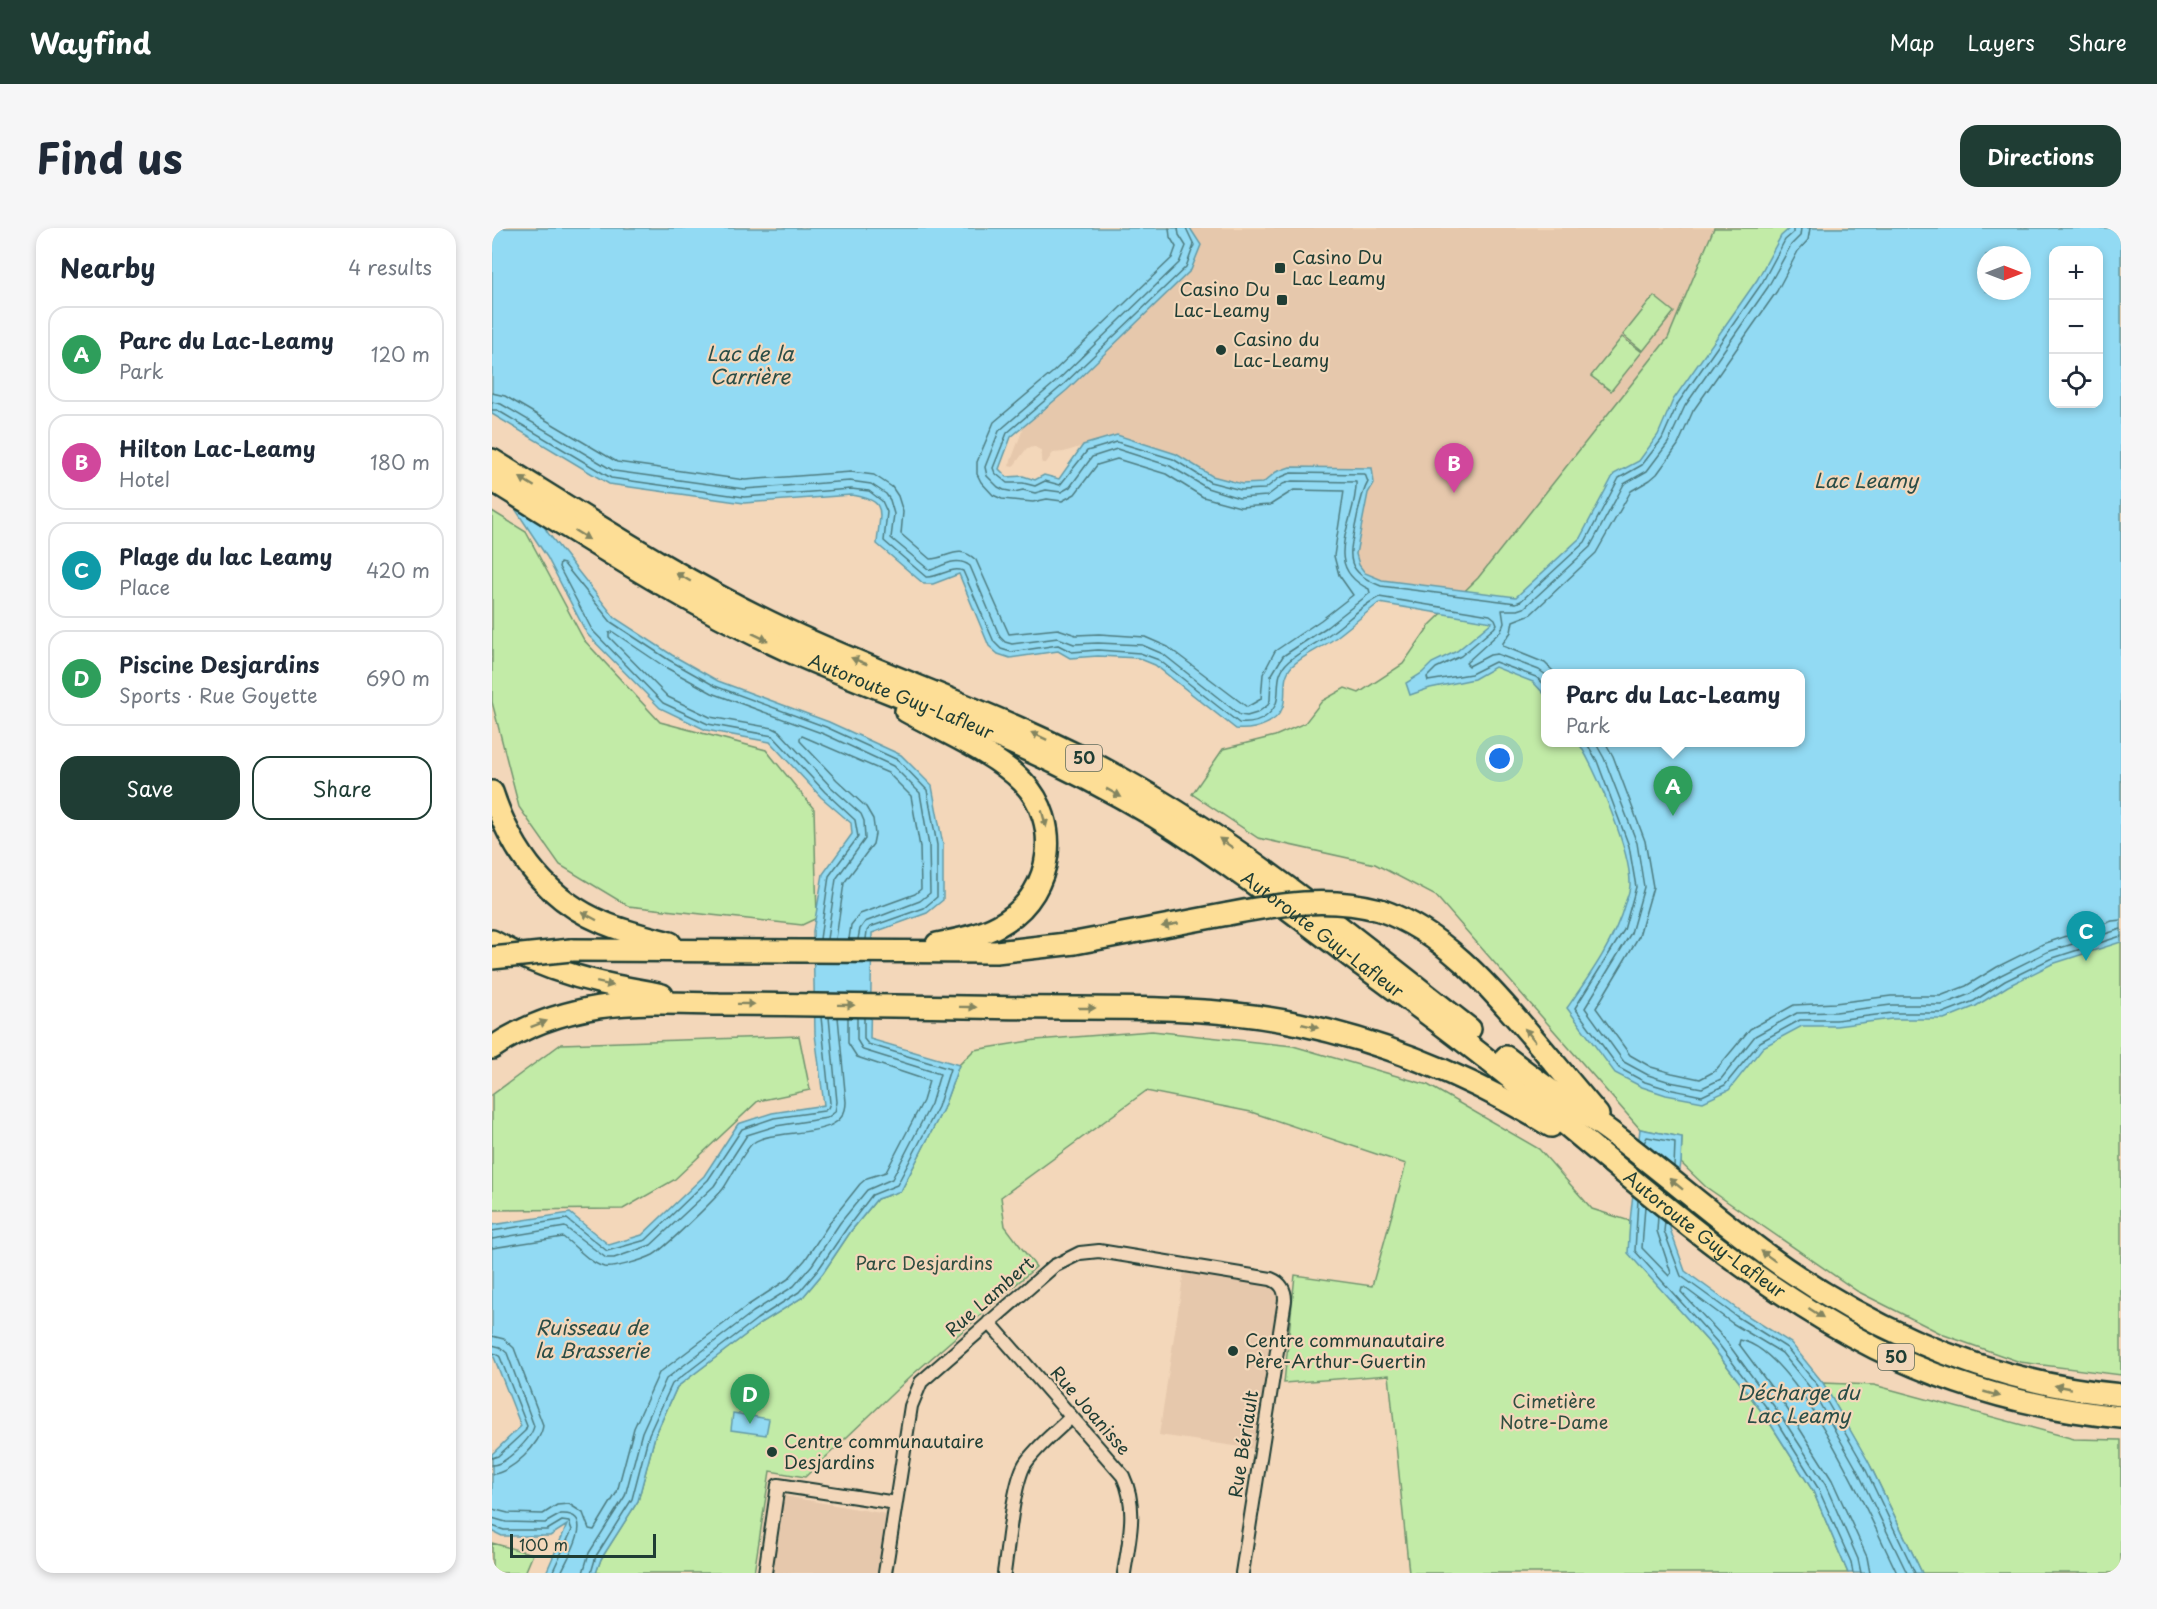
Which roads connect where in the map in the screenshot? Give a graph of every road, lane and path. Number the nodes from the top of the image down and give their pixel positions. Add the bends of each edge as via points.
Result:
1 (492, 460) edge
2 (492, 480) edge
3 (559, 511) junction
4 (810, 660) junction
5 (492, 792) edge
6 (492, 941) edge
7 (699, 951) junction
8 (899, 953) junction
9 (492, 958) edge
10 (698, 1004) junction
11 (492, 1047) edge
12 (1611, 1132) junction
13 (1610, 1163) junction
14 (1281, 1285) joint
15 (989, 1322) junction
16 (2121, 1395) edge
17 (1071, 1417) junction
18 (2121, 1418) edge
19 (896, 1503) junction
20 (765, 1573) edge
21 (885, 1573) edge
22 (1004, 1573) edge
23 (1124, 1573) edge
24 (1242, 1573) edge

3 -> 1 highway, Autoroute Guy-Lafleur / 50
2 - 3 highway, Autoroute Guy-Lafleur / 50
3 -> 4 highway, Autoroute Guy-Lafleur / 50 via 689,600
12 -> 3 highway, Autoroute Guy-Lafleur / 50 via 1557,1095 1260,867 1147,793 1024,729 824,647 743,609
4 -> 8 highway via 1003,765 1030,790 1044,815 1048,840 1044,870 1034,893 1018,912 980,934
4 -> 13 highway, Autoroute Guy-Lafleur / 50 via 1018,745 1107,789 1175,829 1265,891 1504,1073
7 -> 5 highway via 613,927 568,904 524,860 502,821
6 -> 10 highway via 571,975
7 - 8 highway
7 - 9 highway, bridge via 571,950
12 -> 8 highway, bridge via 1507,1008 1468,968 1429,934 1380,910 1346,903 1276,905 1035,948
11 -> 10 highway via 533,1025 577,1011 625,1005
10 -> 13 highway via 1150,1009 1300,1024 1381,1045 1437,1066 1501,1097
16 -> 12 highway, Autoroute Guy-Lafleur / 50 via 2072,1389 2003,1373 1955,1358 1861,1315 1772,1258
13 -> 18 highway, Autoroute Guy-Lafleur / 50 via 1764,1280 1868,1344 1951,1380 2017,1400
14 - 15 street, Rue Lambert via 1271,1279 1090,1252 1070,1256 1054,1266
14 - 24 street, Rue Bériault via 1285,1300
15 - 17 street, Rue Joanisse
15 - 19 street, Rue Lambert via 916,1389
17 - 22 street via 1024,1466 1017,1485
17 - 23 street, Rue Joanisse via 1118,1469 1128,1486 1132,1514
19 - 20 street via 778,1485
19 - 21 street, Rue Lambert

